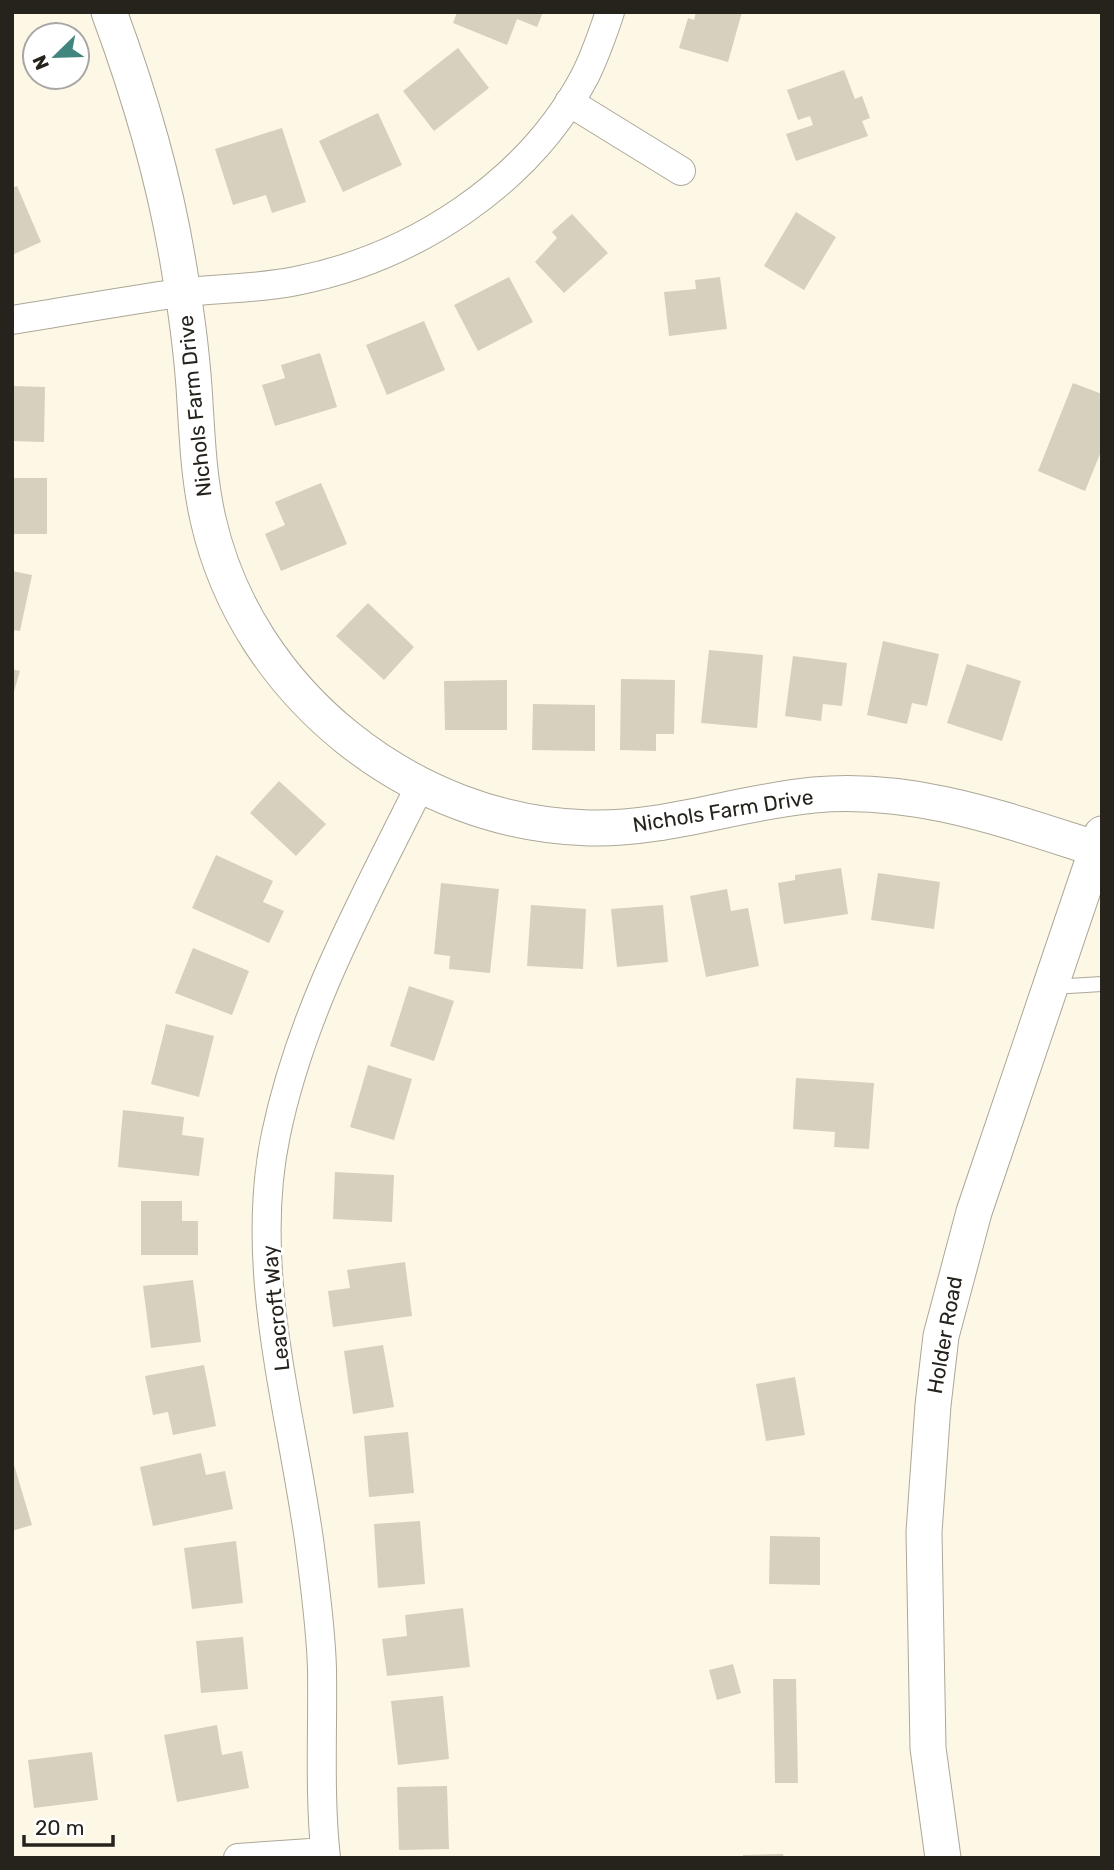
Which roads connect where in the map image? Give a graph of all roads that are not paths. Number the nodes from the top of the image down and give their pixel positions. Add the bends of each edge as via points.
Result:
1 (109, 12) edge
2 (610, 12) edge
3 (569, 102) junction
4 (681, 171) dead end
5 (183, 293) junction
6 (12, 320) edge
7 (420, 786) junction
8 (1099, 842) edge
9 (1102, 984) edge
10 (1051, 988) junction
11 (326, 1855) edge
12 (238, 1858) edge
13 (943, 1858) edge

1 - 5 street, Nichols Farm Drive via 156,157
2 - 3 street
3 - 4 street
3 - 5 street via 540,142 499,183 456,216 400,248 349,268 296,281
5 - 6 street
5 - 7 street, Nichols Farm Drive via 208,523 243,611 279,669 315,710 357,746
7 - 8 street, Nichols Farm Drive via 471,807 518,819 588,828 643,826 811,795 870,793 929,799
7 - 11 street, Leacroft Way via 315,1000 292,1065 275,1137 268,1200 274,1322 310,1546 322,1664
8 - 10 street, Holder Road
9 - 10 lane
10 - 13 street, Holder Road via 951,1288 933,1405 923,1532 926,1679 928,1748
11 - 12 street

